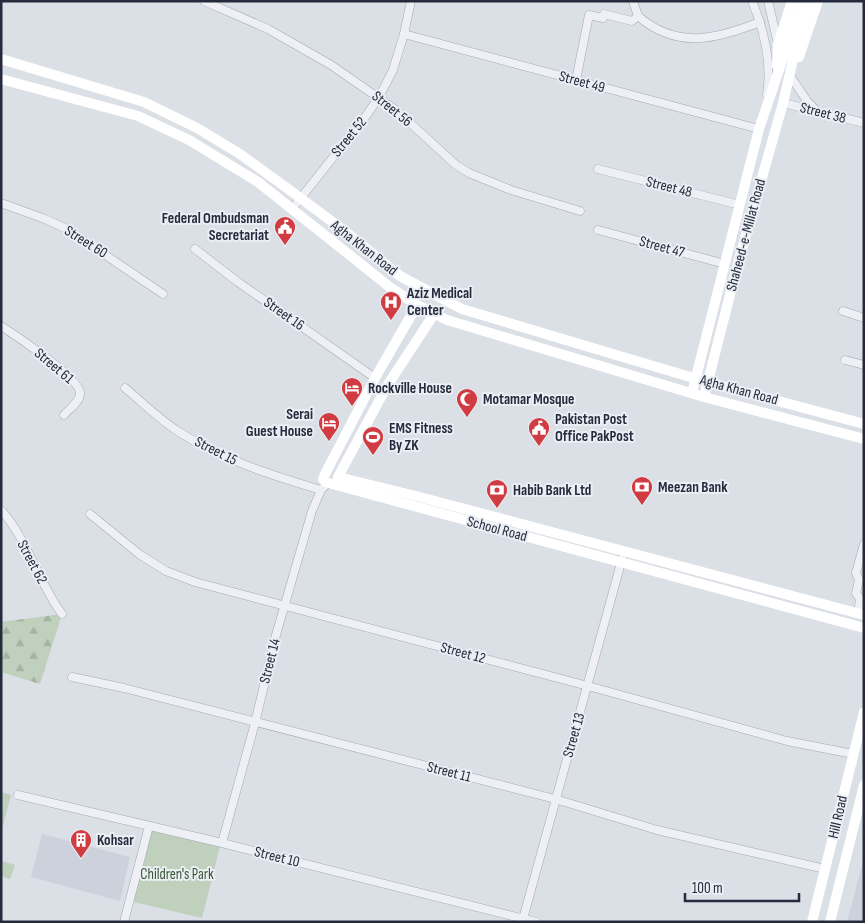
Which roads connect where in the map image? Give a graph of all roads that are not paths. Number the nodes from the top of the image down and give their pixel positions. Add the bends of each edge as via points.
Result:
1 (204, 1) edge
2 (411, 1) edge
3 (633, 1) edge
4 (752, 1) edge
5 (768, 1) edge
6 (792, 1) edge
7 (802, 1) edge
8 (809, 1) edge
9 (818, 1) edge
10 (635, 19) junction
11 (760, 22) junction
12 (404, 34) junction
13 (778, 44) junction
14 (1, 60) edge
15 (778, 74) junction
16 (789, 74) junction
17 (1, 79) edge
18 (576, 80) junction
19 (378, 97) junction
20 (783, 103) junction
21 (816, 110) junction
22 (764, 115) junction
23 (777, 123) junction
24 (864, 123) edge
25 (759, 129) junction
26 (598, 169) dead end
27 (300, 198) junction
28 (1, 203) edge
29 (740, 204) junction
30 (292, 209) junction
31 (580, 211) dead end
32 (598, 230) dead end
33 (195, 249) dead end
34 (726, 261) junction
35 (739, 261) junction
36 (163, 294) dead end
37 (417, 305) junction
38 (462, 309) junction
39 (843, 311) dead end
40 (434, 314) junction
41 (864, 318) edge
42 (457, 324) junction
43 (1, 326) edge
44 (845, 360) dead end
45 (864, 365) edge
46 (375, 378) junction
47 (696, 378) junction
48 (707, 382) junction
49 (125, 388) dead end
50 (692, 394) junction
51 (704, 397) junction
52 (64, 415) dead end
53 (864, 424) edge
54 (864, 439) edge
55 (338, 477) junction
56 (325, 483) junction
57 (1, 510) edge
58 (90, 514) dead end
59 (864, 544) edge
60 (624, 552) junction
61 (621, 562) junction
62 (734, 581) junction
63 (731, 592) junction
64 (286, 605) junction
65 (62, 614) dead end
66 (861, 614) edge
67 (864, 628) edge
68 (72, 678) dead end
69 (588, 686) junction
70 (864, 712) edge
71 (255, 723) junction
72 (853, 754) junction
73 (864, 785) edge
74 (18, 795) dead end
75 (556, 800) junction
76 (149, 826) junction
77 (222, 843) junction
78 (825, 869) junction
79 (523, 919) junction
80 (124, 922) edge
81 (536, 922) edge
82 (812, 922) edge
83 (830, 922) edge

1 - 19 street, Street 56 via 296,44
2 - 12 street, Street 52
3 - 10 street
4 - 11 street
5 - 13 street
6 - 13 street, Shaheed-e-Millat Road
7 - 15 street, Shaheed-e-Millat Road
8 - 16 street, Shaheed-e-Millat Road
9 - 16 street, Shaheed-e-Millat Road via 797,63
10 - 11 street via 665,34 701,39
10 - 18 street via 589,15
11 - 22 street via 769,80
12 - 18 street, Street 49
12 - 19 street, Street 52 via 393,70
13 - 15 street, Shaheed-e-Millat Road
14 - 27 street, Agha Khan Road via 144,102 219,141
15 - 22 street, Shaheed-e-Millat Road
16 - 20 street, Shaheed-e-Millat Road
16 - 21 street
17 - 30 street, Agha Khan Road via 138,116 227,162
18 - 25 street, Street 49
19 - 27 street, Street 52
19 - 31 street, Street 56 via 462,169 511,190
20 - 21 street, Street 38
20 - 23 street, Shaheed-e-Millat Road
21 - 24 street, Street 38
22 - 23 street
22 - 25 street, Shaheed-e-Millat Road
23 - 35 street, Shaheed-e-Millat Road
25 - 29 street, Shaheed-e-Millat Road
26 - 29 street, Street 48
27 - 30 street, Street 52
27 - 38 street, Agha Khan Road via 400,276
28 - 36 street, Street 60 via 67,230
29 - 34 street, Shaheed-e-Millat Road
30 - 37 street, Agha Khan Road
32 - 34 street, Street 47
33 - 46 street, Street 16
34 - 35 street
34 - 47 street, Shaheed-e-Millat Road
35 - 48 street, Shaheed-e-Millat Road
37 - 40 street, Agha Khan Road
37 - 46 street
38 - 42 street
38 - 47 street, Agha Khan Road
39 - 41 street
40 - 42 street, Agha Khan Road
40 - 55 street via 387,386
42 - 50 street, Agha Khan Road
43 - 52 street, Street 61 via 76,385 80,397
44 - 45 street
46 - 56 street
47 - 48 street, Agha Khan Road
47 - 50 street, Shaheed-e-Millat Road
48 - 51 street, Shaheed-e-Millat Road
48 - 53 street, Agha Khan Road
49 - 56 street, Street 15 via 178,431 224,457 257,470
50 - 51 street, Agha Khan Road
51 - 54 street, Agha Khan Road
55 - 56 street, School Road
55 - 60 street, School Road
56 - 61 street, School Road
56 - 64 street, Street 14 via 312,511
57 - 65 street, Street 62
58 - 64 street, Street 12 via 140,554 166,570 195,582
59 - 66 street via 856,573
60 - 61 street, Street 13
60 - 62 street, School Road
61 - 63 street, School Road
61 - 69 street, Street 13
62 - 63 street
62 - 66 street, School Road
63 - 67 street, School Road
64 - 69 street, Street 12
64 - 71 street, Street 14
68 - 71 street, Street 11 via 124,688
69 - 72 street, Street 12 via 787,741
69 - 75 street, Street 13
70 - 72 street, Hill Road
71 - 75 street, Street 11
71 - 77 street, Street 14
72 - 78 street, Hill Road
73 - 83 street, Hill Road
74 - 76 street, Street 10
75 - 78 street, Street 11 via 657,830
75 - 79 street, Street 13
76 - 77 street, Street 10
76 - 80 street
77 - 79 street, Street 10
78 - 82 street, Hill Road
79 - 81 street, Street 10

